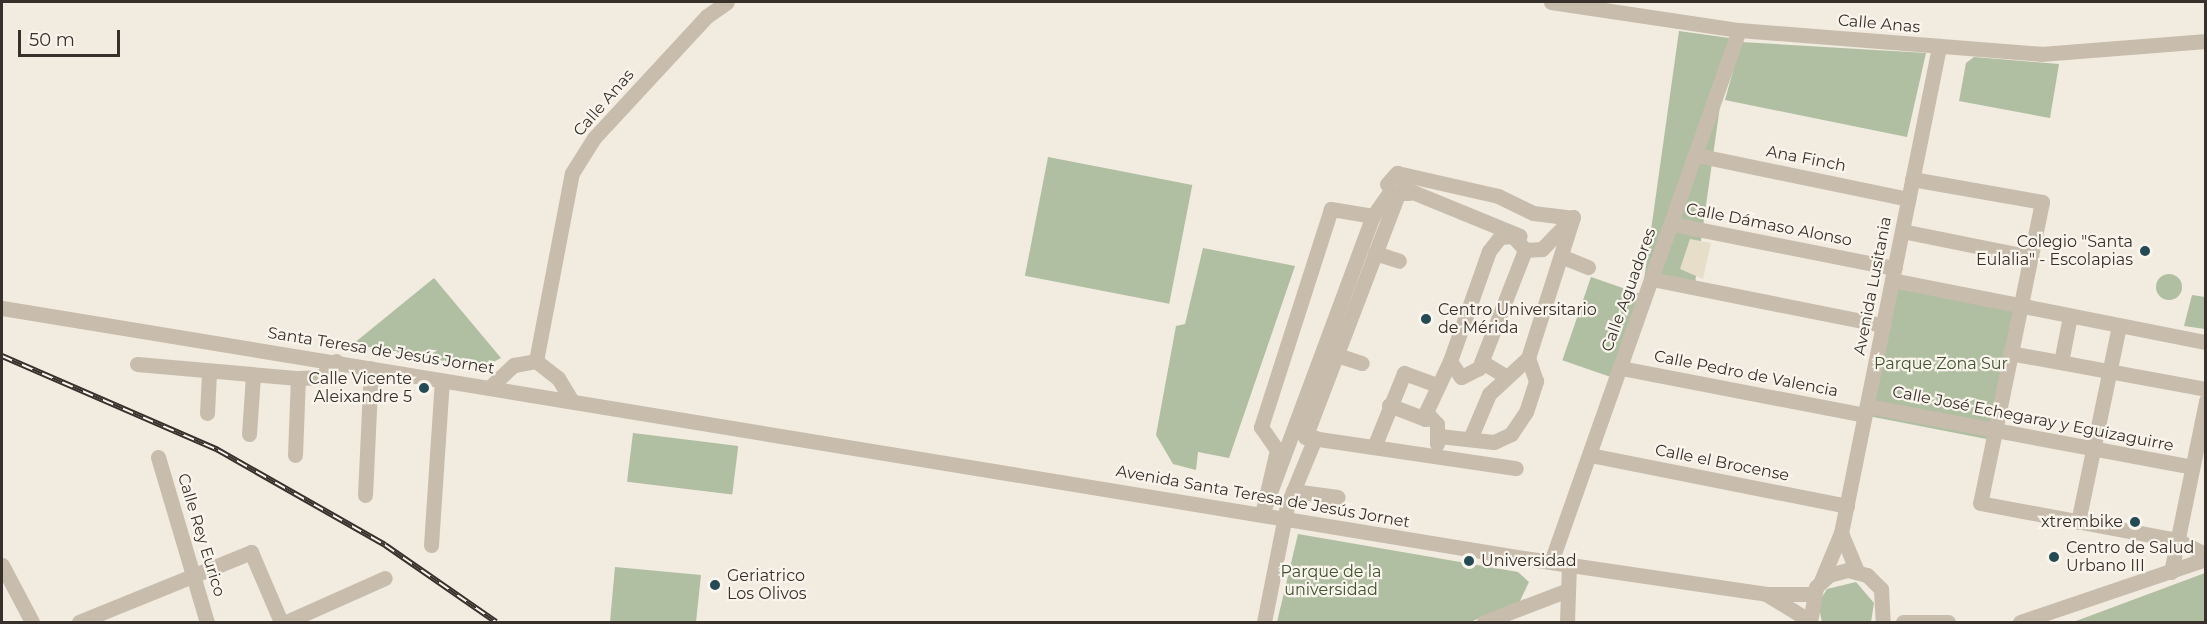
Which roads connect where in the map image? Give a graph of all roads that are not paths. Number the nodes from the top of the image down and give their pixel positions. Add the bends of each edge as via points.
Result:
1 (727, 2) edge
2 (1551, 2) edge
3 (1739, 30) junction
4 (2205, 41) edge
5 (1939, 46) junction
6 (1696, 155) junction
7 (1912, 179) junction
8 (1398, 190) junction
9 (1908, 199) junction
10 (1358, 210) junction
11 (1373, 216) junction
12 (1467, 217) junction
13 (1568, 217) junction
14 (1672, 224) junction
15 (1902, 231) junction
16 (1492, 247) junction
17 (1524, 247) junction
18 (1376, 253) junction
19 (1563, 257) junction
20 (2031, 257) junction
21 (1400, 261) dead end
22 (1588, 267) dead end
23 (1893, 274) junction
24 (1653, 279) junction
25 (2020, 306) junction
26 (2, 308) edge
27 (2070, 316) junction
28 (1883, 325) junction
29 (2119, 325) junction
30 (2205, 342) edge
31 (2010, 352) junction
32 (1337, 355) junction
33 (1528, 358) junction
34 (336, 361) junction
35 (536, 361) junction
36 (1450, 361) junction
37 (1482, 362) junction
38 (2061, 362) junction
39 (1362, 363) dead end
40 (137, 364) dead end
41 (1621, 368) junction
42 (371, 369) junction
43 (2110, 371) junction
44 (208, 373) junction
45 (253, 376) junction
46 (1507, 377) junction
47 (298, 378) junction
48 (442, 380) junction
49 (1437, 385) junction
50 (489, 388) junction
51 (2205, 389) edge
52 (572, 401) junction
53 (2205, 401) edge
54 (1389, 405) junction
55 (1866, 410) junction
56 (1426, 412) junction
57 (207, 413) dead end
58 (1994, 429) junction
59 (754, 431) joint
60 (249, 434) dead end
61 (1439, 436) junction
62 (1315, 438) junction
63 (1470, 439) junction
64 (1292, 441) junction
65 (1272, 442) junction
66 (2094, 448) junction
67 (1380, 453) junction
68 (1590, 454) junction
69 (295, 455) dead end
70 (158, 457) dead end
71 (1437, 461) junction
72 (2192, 467) junction
73 (1516, 468) dead end
74 (1293, 491) junction
75 (365, 495) dead end
76 (1338, 497) dead end
77 (1847, 506) junction
78 (1262, 514) junction
79 (1285, 518) junction
80 (2078, 522) junction
81 (1841, 533) junction
82 (2177, 540) junction
83 (431, 545) dead end
84 (2205, 557) edge
85 (1551, 562) junction
86 (2, 565) edge
87 (1569, 565) junction
88 (1857, 571) junction
89 (2171, 572) junction
90 (196, 573) junction
91 (385, 578) dead end
92 (1821, 581) junction
93 (1565, 591) junction
94 (1766, 594) junction
95 (1885, 599) junction
96 (1804, 613) edge
97 (1922, 620) junction
98 (32, 622) edge
99 (79, 622) edge
100 (207, 622) edge
101 (281, 622) edge
102 (286, 622) edge
103 (1264, 622) edge
104 (1484, 622) edge
105 (1567, 622) edge
106 (1883, 622) edge
107 (1903, 622) edge
108 (1948, 622) edge
109 (2020, 622) edge

1 - 35 street, Calle Anas via 707,16 594,138 572,173
2 - 3 street, Calle Anas
3 - 5 street, Calle Anas
3 - 6 street, Calle Aguadores
4 - 5 street, Calle Anas via 2041,54
5 - 7 street, Avenida Lusitania
6 - 9 street, Ana Finch
6 - 14 street, Calle Aguadores
7 - 9 street, Avenida Lusitania
7 - 20 street via 2042,202
8 - 10 street
8 - 11 street via 1389,193
8 - 12 street
8 - 13 street via 1397,173 1498,196 1533,213
8 - 18 street
9 - 15 street, Avenida Lusitania
10 - 11 street
10 - 65 street via 1331,209 1261,427
11 - 64 street
12 - 16 street
12 - 17 street via 1516,231
13 - 17 street via 1542,249
13 - 19 street via 1573,217
14 - 23 street, Calle Dámaso Alonso
14 - 24 street, Calle Aguadores
15 - 20 street
15 - 23 street, Avenida Lusitania
16 - 17 street via 1506,236
16 - 36 street
17 - 37 street
18 - 21 street
18 - 32 street
19 - 22 street
19 - 33 street
20 - 25 street
23 - 25 street, Calle Dámaso Alonso
23 - 28 street, Avenida Lusitania
24 - 28 street
24 - 41 street, Calle Aguadores
25 - 27 street, Calle Dámaso Alonso
25 - 31 street
26 - 34 street, Santa Teresa de Jesús Jornet
27 - 29 street, Calle Dámaso Alonso
27 - 38 street
28 - 55 street, Avenida Lusitania
29 - 30 street, Calle Dámaso Alonso
29 - 43 street
31 - 38 street
31 - 58 street
32 - 39 street
32 - 62 street via 1305,437
33 - 46 street
33 - 63 street via 1536,381 1511,434 1494,442
34 - 42 street, Santa Teresa de Jesús Jornet
34 - 47 street via 321,377
35 - 50 street via 514,365
35 - 52 street via 558,378
36 - 37 street via 1461,377 1472,375
36 - 49 street
37 - 46 street
38 - 43 street
40 - 44 street
41 - 55 street, Calle Pedro de Valencia
41 - 68 street, Calle Aguadores
42 - 48 street, Santa Teresa de Jesús Jornet
42 - 75 street
43 - 51 street
43 - 66 street
44 - 45 street
44 - 57 street
45 - 47 street
45 - 60 street
46 - 63 street via 1479,412
47 - 69 street
48 - 50 street, Santa Teresa de Jesús Jornet
48 - 83 street
49 - 54 street via 1404,373
49 - 56 street
50 - 52 street, Santa Teresa de Jesús Jornet
52 - 59 street, Santa Teresa de Jesús Jornet
53 - 72 street
54 - 56 street via 1425,419
54 - 67 street
55 - 58 street, Calle José Echegaray y Eguizaguirre
55 - 77 street, Avenida Lusitania
56 - 61 street
58 - 66 street, Calle José Echegaray y Eguizaguirre
58 - 80 street via 1980,503
59 - 78 street, Avenida Santa Teresa de Jesús Jornet
61 - 63 street
61 - 71 street
62 - 67 street
62 - 74 street
64 - 65 street
64 - 78 street
65 - 78 street via 1277,450
66 - 72 street, Calle José Echegaray y Eguizaguirre
66 - 80 street
67 - 71 street
68 - 77 street, Calle el Brocense
68 - 85 street, Calle Aguadores
70 - 90 street, Calle Rey Eurico
71 - 73 street
72 - 82 street
74 - 76 street
74 - 79 street
77 - 81 street, Avenida Lusitania
78 - 79 street, Avenida Santa Teresa de Jesús Jornet
79 - 85 street, Avenida Santa Teresa de Jesús Jornet
79 - 103 street
80 - 82 street
81 - 88 street
81 - 92 street, Avenida Lusitania
82 - 84 street
82 - 89 street
84 - 89 street
85 - 87 street, Avenida Santa Teresa de Jesús Jornet
86 - 98 street
87 - 93 street
87 - 94 street, Avenida Santa Teresa de Jesús Jornet
88 - 92 street via 1838,571
88 - 95 street via 1875,581
89 - 109 street
90 - 99 street
90 - 100 street, Calle Rey Eurico
90 - 101 street via 251,552
91 - 102 street
92 - 96 street, Avenida Lusitania
93 - 104 street
93 - 105 street
94 - 96 street, Avenida Santa Teresa de Jesús Jornet
94 - 96 street, Avenida Santa Teresa de Jesús Jornet
95 - 97 street
95 - 106 street
97 - 107 street
97 - 108 street

